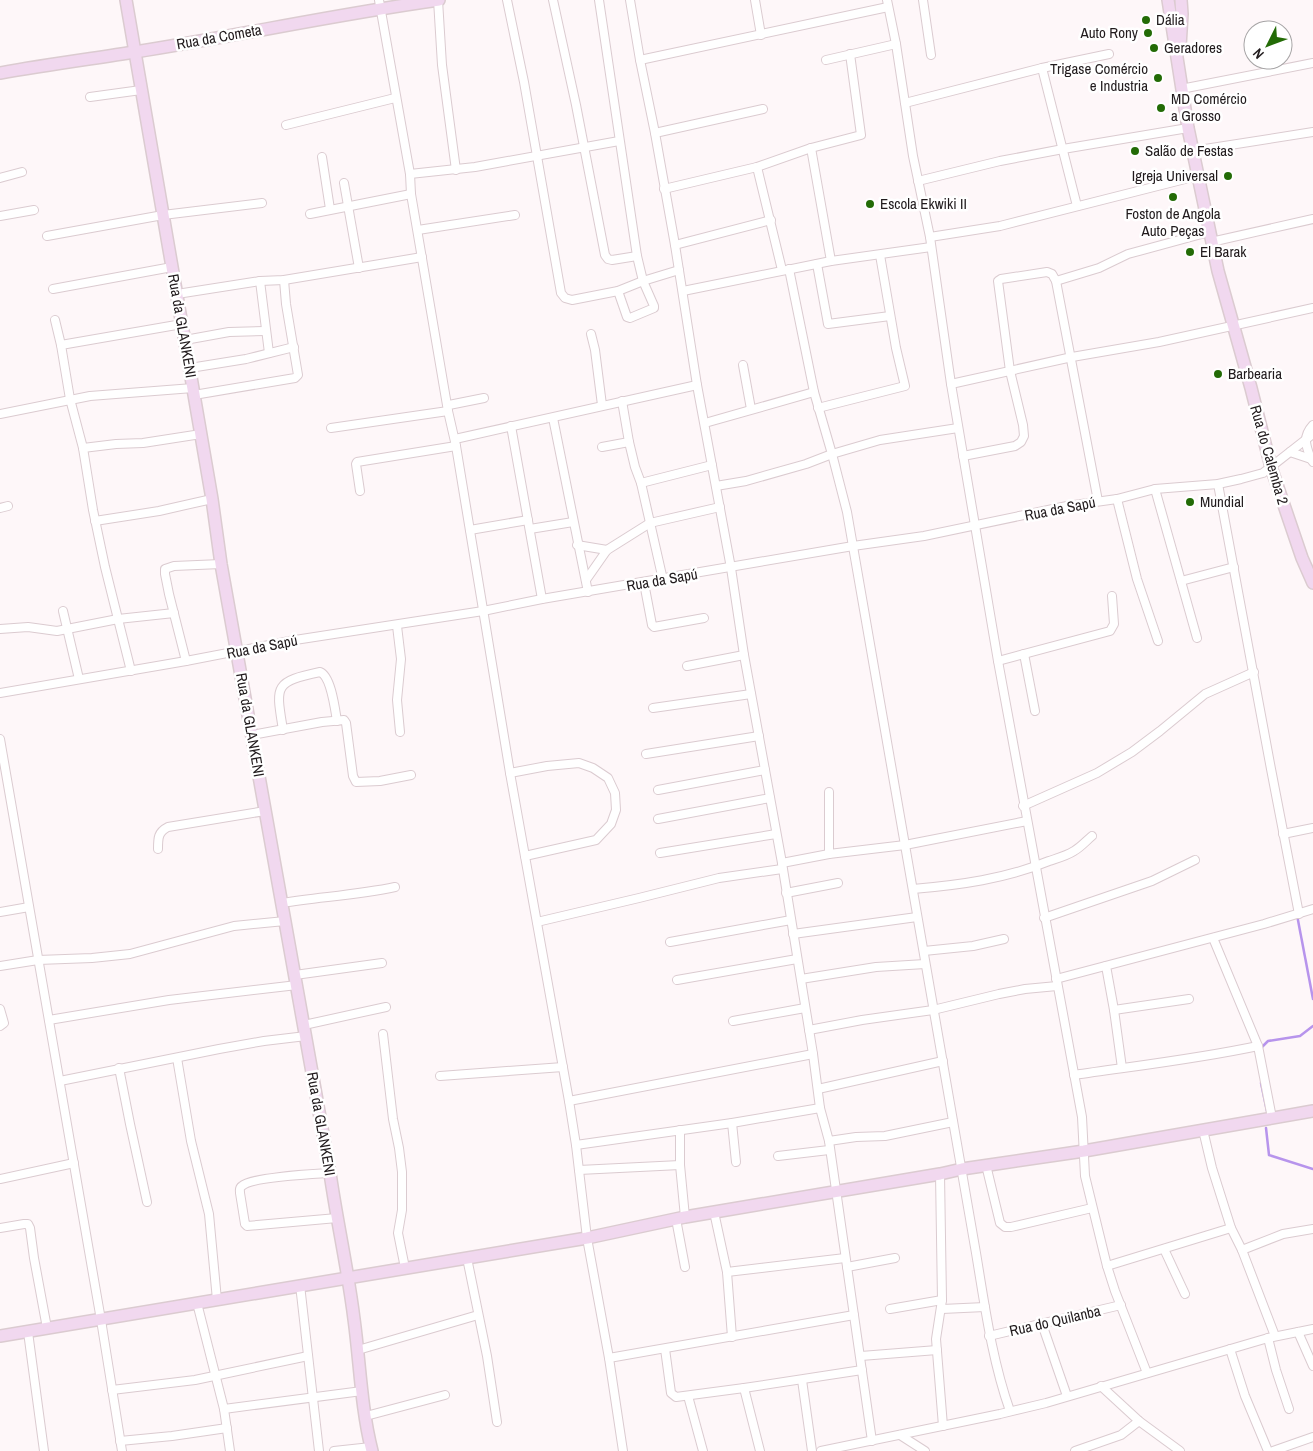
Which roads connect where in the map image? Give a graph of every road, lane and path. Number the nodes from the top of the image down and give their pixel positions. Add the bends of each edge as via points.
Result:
1 (126, 0) edge
2 (438, 0) edge
3 (507, 0) edge
4 (553, 0) edge
5 (599, 0) edge
6 (630, 0) edge
7 (755, 0) edge
8 (923, 0) edge
9 (1168, 0) edge
10 (1182, 0) edge
11 (379, 4) edge
12 (888, 4) edge
13 (761, 35) junction
14 (896, 44) junction
15 (135, 52) junction
16 (850, 54) junction
17 (1109, 54) dead end
18 (931, 55) dead end
19 (640, 60) junction
20 (826, 60) dead end
21 (1178, 61) junction
22 (1313, 63) edge
23 (1042, 68) junction
24 (0, 73) edge
25 (1181, 89) junction
26 (141, 90) junction
27 (90, 97) dead end
28 (395, 98) junction
29 (905, 103) junction
30 (763, 109) dead end
31 (286, 125) dead end
32 (1188, 128) junction
33 (1313, 132) edge
34 (655, 133) junction
35 (619, 141) junction
36 (584, 147) junction
37 (811, 148) junction
38 (1062, 149) junction
39 (1192, 151) junction
40 (537, 156) junction
41 (322, 157) dead end
42 (757, 167) junction
43 (456, 170) junction
44 (22, 172) dead end
45 (410, 174) junction
46 (1197, 176) junction
47 (0, 178) edge
48 (918, 181) junction
49 (344, 183) dead end
50 (664, 190) junction
51 (411, 194) junction
52 (262, 203) dead end
53 (349, 206) junction
54 (1076, 206) junction
55 (330, 209) junction
56 (34, 210) dead end
57 (310, 214) dead end
58 (163, 215) junction
59 (515, 215) dead end
60 (0, 216) edge
61 (1313, 219) edge
62 (771, 220) junction
63 (418, 230) junction
64 (47, 236) dead end
65 (930, 237) junction
66 (1210, 237) junction
67 (675, 245) junction
68 (931, 247) junction
69 (880, 255) junction
70 (637, 256) junction
71 (422, 257) junction
72 (831, 261) junction
73 (817, 264) junction
74 (172, 266) junction
75 (359, 268) junction
76 (786, 269) junction
77 (679, 270) junction
78 (284, 280) junction
79 (260, 281) junction
80 (643, 281) junction
81 (1056, 281) junction
82 (53, 289) dead end
83 (618, 290) junction
84 (683, 291) junction
85 (177, 294) junction
86 (1313, 308) edge
87 (890, 316) junction
88 (55, 320) dead end
89 (182, 324) junction
90 (1232, 325) junction
91 (266, 331) junction
92 (591, 334) dead end
93 (185, 340) junction
94 (61, 345) junction
95 (294, 347) junction
96 (269, 353) junction
97 (1072, 357) junction
98 (742, 365) dead end
99 (190, 368) junction
100 (1010, 371) junction
101 (951, 384) junction
102 (698, 385) junction
103 (194, 391) junction
104 (814, 392) junction
105 (484, 398) dead end
106 (70, 399) junction
107 (622, 401) junction
108 (602, 405) junction
109 (448, 408) junction
110 (818, 408) junction
111 (751, 409) junction
112 (0, 414) edge
113 (553, 418) junction
114 (705, 422) junction
115 (1313, 425) edge
116 (511, 426) junction
117 (331, 428) dead end
118 (958, 428) junction
119 (201, 434) junction
120 (1313, 434) edge
121 (1304, 441) junction
122 (456, 442) junction
123 (629, 442) junction
124 (602, 447) dead end
125 (83, 448) junction
126 (1310, 449) edge
127 (1290, 452) junction
128 (832, 454) junction
129 (963, 456) junction
130 (1312, 461) edge
131 (712, 465) junction
132 (1271, 468) junction
133 (641, 483) junction
134 (1218, 484) junction
135 (716, 486) junction
136 (1156, 489) junction
137 (360, 490) dead end
138 (212, 499) junction
139 (1117, 499) junction
140 (1098, 501) junction
141 (720, 507) junction
142 (528, 520) junction
143 (95, 521) junction
144 (573, 522) junction
145 (650, 523) junction
146 (975, 526) junction
147 (530, 529) junction
148 (470, 530) junction
149 (577, 545) junction
150 (853, 546) junction
151 (608, 550) junction
152 (222, 564) junction
153 (1234, 567) junction
154 (731, 568) junction
155 (586, 580) junction
156 (663, 580) junction
157 (1181, 581) junction
158 (644, 583) junction
159 (1313, 583) edge
160 (588, 592) junction
161 (1112, 596) dead end
162 (542, 599) junction
163 (63, 611) dead end
164 (483, 611) junction
165 (174, 613) junction
166 (704, 618) dead end
167 (118, 619) junction
168 (396, 626) junction
169 (0, 629) edge
170 (67, 629) junction
171 (1197, 638) dead end
172 (1158, 641) dead end
173 (237, 652) junction
174 (1024, 654) junction
175 (744, 655) junction
176 (186, 661) junction
177 (998, 661) junction
178 (687, 666) dead end
179 (131, 671) junction
180 (1254, 672) junction
181 (79, 679) junction
182 (0, 693) edge
183 (751, 694) junction
184 (653, 708) dead end
185 (1035, 711) dead end
186 (337, 721) junction
187 (283, 730) junction
188 (400, 732) dead end
189 (252, 735) junction
190 (759, 736) junction
191 (0, 739) edge
192 (646, 754) dead end
193 (765, 770) junction
194 (510, 773) junction
195 (411, 775) dead end
196 (658, 790) dead end
197 (829, 792) dead end
198 (770, 798) junction
199 (1023, 806) junction
200 (266, 811) junction
201 (658, 819) dead end
202 (1026, 821) junction
203 (1313, 828) edge
204 (776, 834) junction
205 (1283, 834) junction
206 (1092, 836) dead end
207 (905, 845) junction
208 (158, 849) dead end
209 (660, 853) dead end
210 (829, 854) junction
211 (525, 856) junction
212 (1195, 860) dead end
213 (782, 866) junction
214 (1034, 868) junction
215 (838, 883) dead end
216 (394, 887) dead end
217 (913, 889) junction
218 (786, 894) junction
219 (282, 903) junction
220 (29, 907) junction
221 (1313, 909) edge
222 (0, 912) edge
223 (1299, 914) junction
224 (917, 917) junction
225 (1044, 918) junction
226 (791, 920) junction
227 (285, 921) junction
228 (537, 922) junction
229 (793, 934) junction
230 (1213, 938) junction
231 (1004, 939) dead end
232 (670, 942) dead end
233 (924, 952) junction
234 (797, 959) junction
235 (38, 960) junction
236 (382, 963) dead end
237 (925, 964) junction
238 (0, 966) edge
239 (1106, 966) junction
240 (801, 979) junction
241 (296, 980) junction
242 (677, 980) dead end
243 (1056, 982) junction
244 (1189, 1000) dead end
245 (386, 1007) dead end
246 (805, 1008) junction
247 (0, 1009) edge
248 (933, 1010) junction
249 (1114, 1010) junction
250 (49, 1020) junction
251 (733, 1021) dead end
252 (0, 1026) edge
253 (305, 1030) junction
254 (809, 1030) junction
255 (383, 1034) dead end
256 (1258, 1046) junction
257 (813, 1054) junction
258 (177, 1058) junction
259 (943, 1061) junction
260 (563, 1067) junction
261 (120, 1068) junction
262 (1122, 1068) junction
263 (1074, 1075) junction
264 (440, 1076) dead end
265 (60, 1081) junction
266 (818, 1089) junction
267 (569, 1101) junction
268 (820, 1108) junction
269 (1313, 1111) edge
270 (1272, 1118) junction
271 (953, 1122) junction
272 (732, 1123) junction
273 (680, 1130) junction
274 (1204, 1130) junction
275 (829, 1141) junction
276 (576, 1145) junction
277 (829, 1150) junction
278 (1084, 1151) junction
279 (778, 1156) dead end
280 (736, 1162) dead end
281 (74, 1163) junction
282 (680, 1165) junction
283 (986, 1165) junction
284 (962, 1169) junction
285 (580, 1170) junction
286 (330, 1173) junction
287 (940, 1174) junction
288 (0, 1179) edge
289 (836, 1192) junction
290 (147, 1202) dead end
291 (1092, 1208) junction
292 (714, 1212) junction
293 (337, 1218) junction
294 (680, 1218) junction
295 (0, 1228) edge
296 (1231, 1228) junction
297 (1313, 1229) edge
298 (587, 1238) junction
299 (1164, 1249) junction
300 (1242, 1250) junction
301 (467, 1258) junction
302 (844, 1258) junction
303 (895, 1258) dead end
304 (1107, 1266) junction
305 (685, 1267) dead end
306 (847, 1267) junction
307 (405, 1268) junction
308 (728, 1272) junction
309 (349, 1277) junction
310 (300, 1285) junction
311 (1185, 1294) dead end
312 (217, 1300) junction
313 (942, 1300) junction
314 (197, 1303) junction
315 (1121, 1305) junction
316 (985, 1307) junction
317 (890, 1309) dead end
318 (942, 1309) junction
319 (478, 1315) junction
320 (854, 1315) junction
321 (101, 1320) junction
322 (1042, 1324) junction
323 (47, 1328) junction
324 (1313, 1330) edge
325 (28, 1332) junction
326 (1298, 1332) junction
327 (0, 1336) edge
328 (989, 1336) junction
329 (732, 1337) junction
330 (1272, 1337) junction
331 (665, 1349) junction
332 (1230, 1349) junction
333 (358, 1350) junction
334 (937, 1350) junction
335 (308, 1356) junction
336 (861, 1356) junction
337 (609, 1358) junction
338 (1313, 1366) edge
339 (862, 1370) junction
340 (1147, 1373) junction
341 (214, 1376) junction
342 (802, 1380) junction
343 (1101, 1386) junction
344 (744, 1388) junction
345 (112, 1390) junction
346 (362, 1391) junction
347 (445, 1395) dead end
348 (688, 1396) junction
349 (1067, 1396) junction
350 (314, 1397) junction
351 (224, 1409) junction
352 (1289, 1409) dead end
353 (1010, 1412) junction
354 (366, 1416) junction
355 (1139, 1421) junction
356 (498, 1422) dead end
357 (943, 1426) junction
358 (227, 1428) junction
359 (900, 1435) junction
360 (1313, 1438) edge
361 (120, 1441) junction
362 (872, 1441) junction
363 (372, 1449) edge
364 (44, 1451) edge
365 (122, 1451) edge
366 (230, 1451) edge
367 (319, 1451) edge
368 (334, 1451) edge
369 (623, 1451) edge
370 (703, 1451) edge
371 (760, 1451) edge
372 (812, 1451) edge
373 (822, 1451) edge
374 (925, 1451) edge
375 (1075, 1451) edge
376 (1180, 1451) edge
377 (1273, 1451) edge

1 - 15 street, Rua da GLANKENI
2 - 11 street, Rua da Cometa
2 - 43 street via 442,65
3 - 40 street
4 - 36 street
5 - 35 street
6 - 19 street
7 - 13 street
8 - 18 street
9 - 21 street, Rua do Calemba 2
10 - 21 street, Rua do Calemba 2
11 - 15 street, Rua da Cometa
11 - 28 street
12 - 13 street
12 - 14 street
13 - 19 street
14 - 16 street
14 - 29 street
15 - 24 street, Rua da Cometa
15 - 26 street, Rua da GLANKENI
16 - 20 street
16 - 37 street via 861,135
17 - 23 street
19 - 34 street
21 - 25 street, Rua do Calemba 2
22 - 25 street
23 - 29 street
23 - 38 street
25 - 32 street, Rua do Calemba 2
26 - 27 street
26 - 58 street, Rua da GLANKENI
28 - 31 street
28 - 45 street
29 - 48 street
30 - 34 street
32 - 38 street
32 - 39 street, Rua do Calemba 2
33 - 39 street
34 - 50 street
35 - 36 street
35 - 70 street
36 - 40 street
36 - 70 street via 605,255 612,260
37 - 42 street
37 - 72 street
38 - 48 street
38 - 54 street
39 - 46 street, Rua do Calemba 2
40 - 43 street
40 - 83 street via 561,293 572,300
41 - 55 street
42 - 50 street
42 - 62 street
43 - 45 street
44 - 47 street
45 - 51 street
46 - 54 street
46 - 66 street, Rua do Calemba 2
48 - 65 street
49 - 53 street
50 - 67 street
51 - 53 street
51 - 63 street
52 - 58 street
53 - 55 street
53 - 75 street
54 - 65 street via 1000,226
55 - 57 street
56 - 60 street
58 - 64 street
58 - 74 street, Rua da GLANKENI
59 - 63 street
61 - 66 street
62 - 67 street
62 - 76 street
63 - 71 street
65 - 68 street
66 - 81 street via 1128,254 1099,268
66 - 90 street, Rua do Calemba 2
67 - 77 street
68 - 69 street
68 - 101 street
69 - 72 street
69 - 87 street
70 - 80 street
71 - 75 street
71 - 109 street
72 - 73 street
73 - 76 street
73 - 87 street via 828,324
74 - 82 street
74 - 85 street, Rua da GLANKENI
75 - 78 street
76 - 84 street
76 - 104 street
77 - 80 street
77 - 84 street
78 - 79 street
78 - 95 street
79 - 85 street
79 - 91 street
80 - 83 street
80 - 83 street via 654,306 652,310 627,318
81 - 97 street
81 - 100 street via 1047,272 998,281
84 - 102 street
85 - 89 street, Rua da GLANKENI
86 - 90 street
87 - 110 street via 904,386
88 - 94 street
89 - 93 street, Rua da GLANKENI
89 - 94 street
90 - 97 street
90 - 132 street, Rua do Calemba 2
91 - 93 street via 229,332
91 - 96 street
92 - 108 street
93 - 99 street, Rua da GLANKENI
94 - 106 street
95 - 96 street
95 - 103 street via 297,377
96 - 99 street
97 - 100 street
97 - 140 street
98 - 111 street
99 - 103 street, Rua da GLANKENI
100 - 101 street
100 - 129 street via 1023,425 1021,442
101 - 118 street
102 - 107 street
102 - 114 street
103 - 106 street
103 - 119 street, Rua da GLANKENI
104 - 110 street
104 - 111 street
105 - 109 street
106 - 112 street
106 - 125 street
107 - 108 street
107 - 123 street
108 - 113 street
109 - 117 street
109 - 122 street
110 - 128 street
111 - 114 street
113 - 116 street
113 - 144 street
114 - 131 street
115 - 121 street
116 - 122 street
116 - 142 street
118 - 128 street via 880,440
118 - 129 street
119 - 125 street
119 - 138 street, Rua da GLANKENI
120 - 121 street, Rua da Sapú
121 - 126 street
121 - 127 street, Rua da Sapú
122 - 137 street via 357,462
122 - 148 street
123 - 124 street
123 - 133 street
125 - 143 street
126 - 127 street
126 - 130 street
127 - 130 street
127 - 132 street, Rua da Sapú
128 - 135 street via 746,481
128 - 150 street
129 - 146 street
131 - 133 street
131 - 135 street
132 - 134 street, Rua da Sapú
132 - 159 street, Rua do Calemba 2
133 - 145 street
134 - 136 street, Rua da Sapú
134 - 153 street
135 - 141 street
136 - 139 street, Rua da Sapú
136 - 157 street
138 - 143 street via 158,512
138 - 152 street, Rua da GLANKENI
139 - 140 street, Rua da Sapú
139 - 172 street
140 - 146 street, Rua da Sapú
141 - 145 street
141 - 154 street
142 - 147 street
142 - 148 street
143 - 167 street
144 - 147 street
144 - 149 street
145 - 151 street
145 - 156 street
146 - 150 street, Rua da Sapú
146 - 177 street
147 - 162 street
148 - 164 street
149 - 151 street
149 - 155 street
150 - 154 street, Rua da Sapú
150 - 207 street
151 - 155 street
152 - 165 street via 167,567 164,574
152 - 173 street, Rua da GLANKENI
153 - 157 street
153 - 180 street
154 - 156 street, Rua da Sapú
154 - 175 street
155 - 160 street
156 - 158 street, Rua da Sapú
157 - 171 street
158 - 160 street, Rua da Sapú
158 - 166 street via 654,627
160 - 162 street, Rua da Sapú
161 - 174 street via 1114,624 1110,631
162 - 164 street, Rua da Sapú
163 - 170 street
164 - 168 street, Rua da Sapú
164 - 194 street
165 - 167 street
165 - 176 street
167 - 170 street
167 - 179 street
168 - 173 street, Rua da Sapú
168 - 188 street via 400,659 397,700
169 - 170 street
170 - 181 street
173 - 176 street, Rua da Sapú
173 - 189 street, Rua da GLANKENI
174 - 177 street
174 - 185 street
175 - 178 street
175 - 183 street
176 - 179 street, Rua da Sapú
177 - 199 street
179 - 181 street, Rua da Sapú
180 - 199 street via 1204,694 1146,742 1097,773
180 - 205 street
181 - 182 street, Rua da Sapú
183 - 184 street
183 - 190 street
186 - 187 street
186 - 187 street via 330,688 325,675 320,672 296,677 279,690
186 - 195 street via 346,722 352,776 356,782
187 - 189 street
189 - 200 street, Rua da GLANKENI
190 - 192 street
190 - 193 street
191 - 220 street
193 - 196 street
193 - 198 street
194 - 211 street
194 - 211 street via 579,763 608,778 615,793 616,810 611,824 596,840
197 - 210 street
198 - 201 street
198 - 204 street
199 - 202 street
200 - 208 street via 168,827 158,836
200 - 219 street, Rua da GLANKENI
202 - 207 street
202 - 214 street
203 - 205 street
204 - 209 street
204 - 213 street
205 - 223 street
206 - 214 street via 1070,854
207 - 210 street
207 - 217 street
210 - 213 street
211 - 228 street
212 - 225 street via 1152,881
213 - 218 street
213 - 228 street
214 - 217 street via 978,882
214 - 225 street
215 - 218 street
216 - 219 street
217 - 224 street
218 - 226 street
219 - 227 street, Rua da GLANKENI
220 - 222 street
220 - 235 street
221 - 223 street
223 - 230 street
224 - 229 street
224 - 233 street
225 - 243 street
226 - 229 street
226 - 232 street
227 - 235 street via 234,926 130,954
227 - 241 street, Rua da GLANKENI
228 - 260 street
229 - 234 street
230 - 239 street
230 - 256 street
231 - 233 street
233 - 237 street
234 - 240 street
234 - 242 street
235 - 238 street
235 - 250 street
236 - 241 street
237 - 240 street via 876,967
237 - 248 street
239 - 243 street
239 - 249 street
240 - 246 street
241 - 250 street
241 - 253 street, Rua da GLANKENI
243 - 248 street
243 - 263 street
244 - 249 street
245 - 253 street
246 - 251 street
246 - 254 street
247 - 252 street via 4,1023
248 - 254 street
248 - 259 street
249 - 262 street
250 - 265 street
253 - 258 street
253 - 286 street, Rua da GLANKENI
254 - 257 street
255 - 307 street via 402,1172 398,1233
256 - 262 street via 1200,1058
256 - 270 street
257 - 266 street
257 - 267 street
258 - 261 street
258 - 312 street via 191,1141 209,1214
259 - 266 street
259 - 271 street
260 - 264 street
260 - 267 street
261 - 265 street
261 - 290 street
262 - 263 street
263 - 278 street
265 - 281 street
266 - 268 street
267 - 276 street
268 - 272 street
268 - 275 street
269 - 270 street
270 - 274 street
271 - 275 street via 885,1136
271 - 284 street
272 - 273 street
272 - 280 street
273 - 276 street
273 - 282 street
274 - 278 street
274 - 296 street
275 - 277 street
276 - 285 street
277 - 279 street
277 - 289 street
278 - 283 street
278 - 291 street via 1084,1176
281 - 288 street
281 - 321 street
282 - 285 street
282 - 294 street
283 - 284 street
283 - 291 street via 1000,1223 1005,1227
284 - 287 street
284 - 316 street
285 - 298 street
286 - 293 street, Rua da GLANKENI
286 - 293 street via 250,1182 243,1184 240,1193 248,1226
287 - 289 street
287 - 313 street
289 - 292 street
289 - 302 street
291 - 304 street
292 - 294 street
292 - 308 street
293 - 309 street, Rua da GLANKENI
294 - 298 street
294 - 305 street
295 - 323 street via 28,1224 30,1228
296 - 299 street
296 - 300 street
297 - 300 street via 1284,1234
298 - 301 street
298 - 337 street
299 - 304 street
299 - 311 street
300 - 330 street
301 - 307 street
301 - 319 street
302 - 306 street
302 - 308 street
303 - 306 street
304 - 315 street
306 - 320 street
307 - 309 street
308 - 329 street
309 - 310 street
309 - 333 street, Rua da GLANKENI
310 - 312 street
310 - 335 street
312 - 314 street
313 - 317 street
313 - 318 street
314 - 321 street
314 - 341 street
315 - 322 street, Rua do Quilanba
315 - 340 street
316 - 318 street
316 - 328 street
318 - 334 street
319 - 333 street
319 - 356 street
320 - 329 street
320 - 336 street
321 - 323 street
321 - 345 street
322 - 328 street, Rua do Quilanba
322 - 349 street
323 - 325 street
324 - 326 street
325 - 327 street
325 - 364 street
326 - 330 street
326 - 338 street
328 - 353 street
329 - 331 street
330 - 332 street
330 - 352 street via 1276,1370
331 - 337 street
331 - 348 street via 671,1393 676,1397
332 - 340 street
332 - 377 street via 1255,1422
333 - 346 street, Rua da GLANKENI
334 - 336 street
334 - 357 street
335 - 341 street
335 - 350 street
336 - 339 street
337 - 369 street
339 - 342 street
339 - 362 street
340 - 343 street
341 - 345 street
341 - 351 street
342 - 344 street
342 - 372 street
343 - 349 street
343 - 355 street
344 - 348 street
344 - 371 street
345 - 361 street
346 - 350 street
346 - 354 street, Rua da GLANKENI
347 - 354 street
348 - 370 street
349 - 353 street
350 - 351 street
350 - 367 street
351 - 358 street
353 - 357 street
354 - 363 street, Rua da GLANKENI
355 - 375 street via 1121,1435
355 - 376 street
357 - 359 street
358 - 361 street
358 - 366 street
359 - 362 street
359 - 374 street
360 - 377 street
361 - 365 street
362 - 373 street
363 - 368 street

